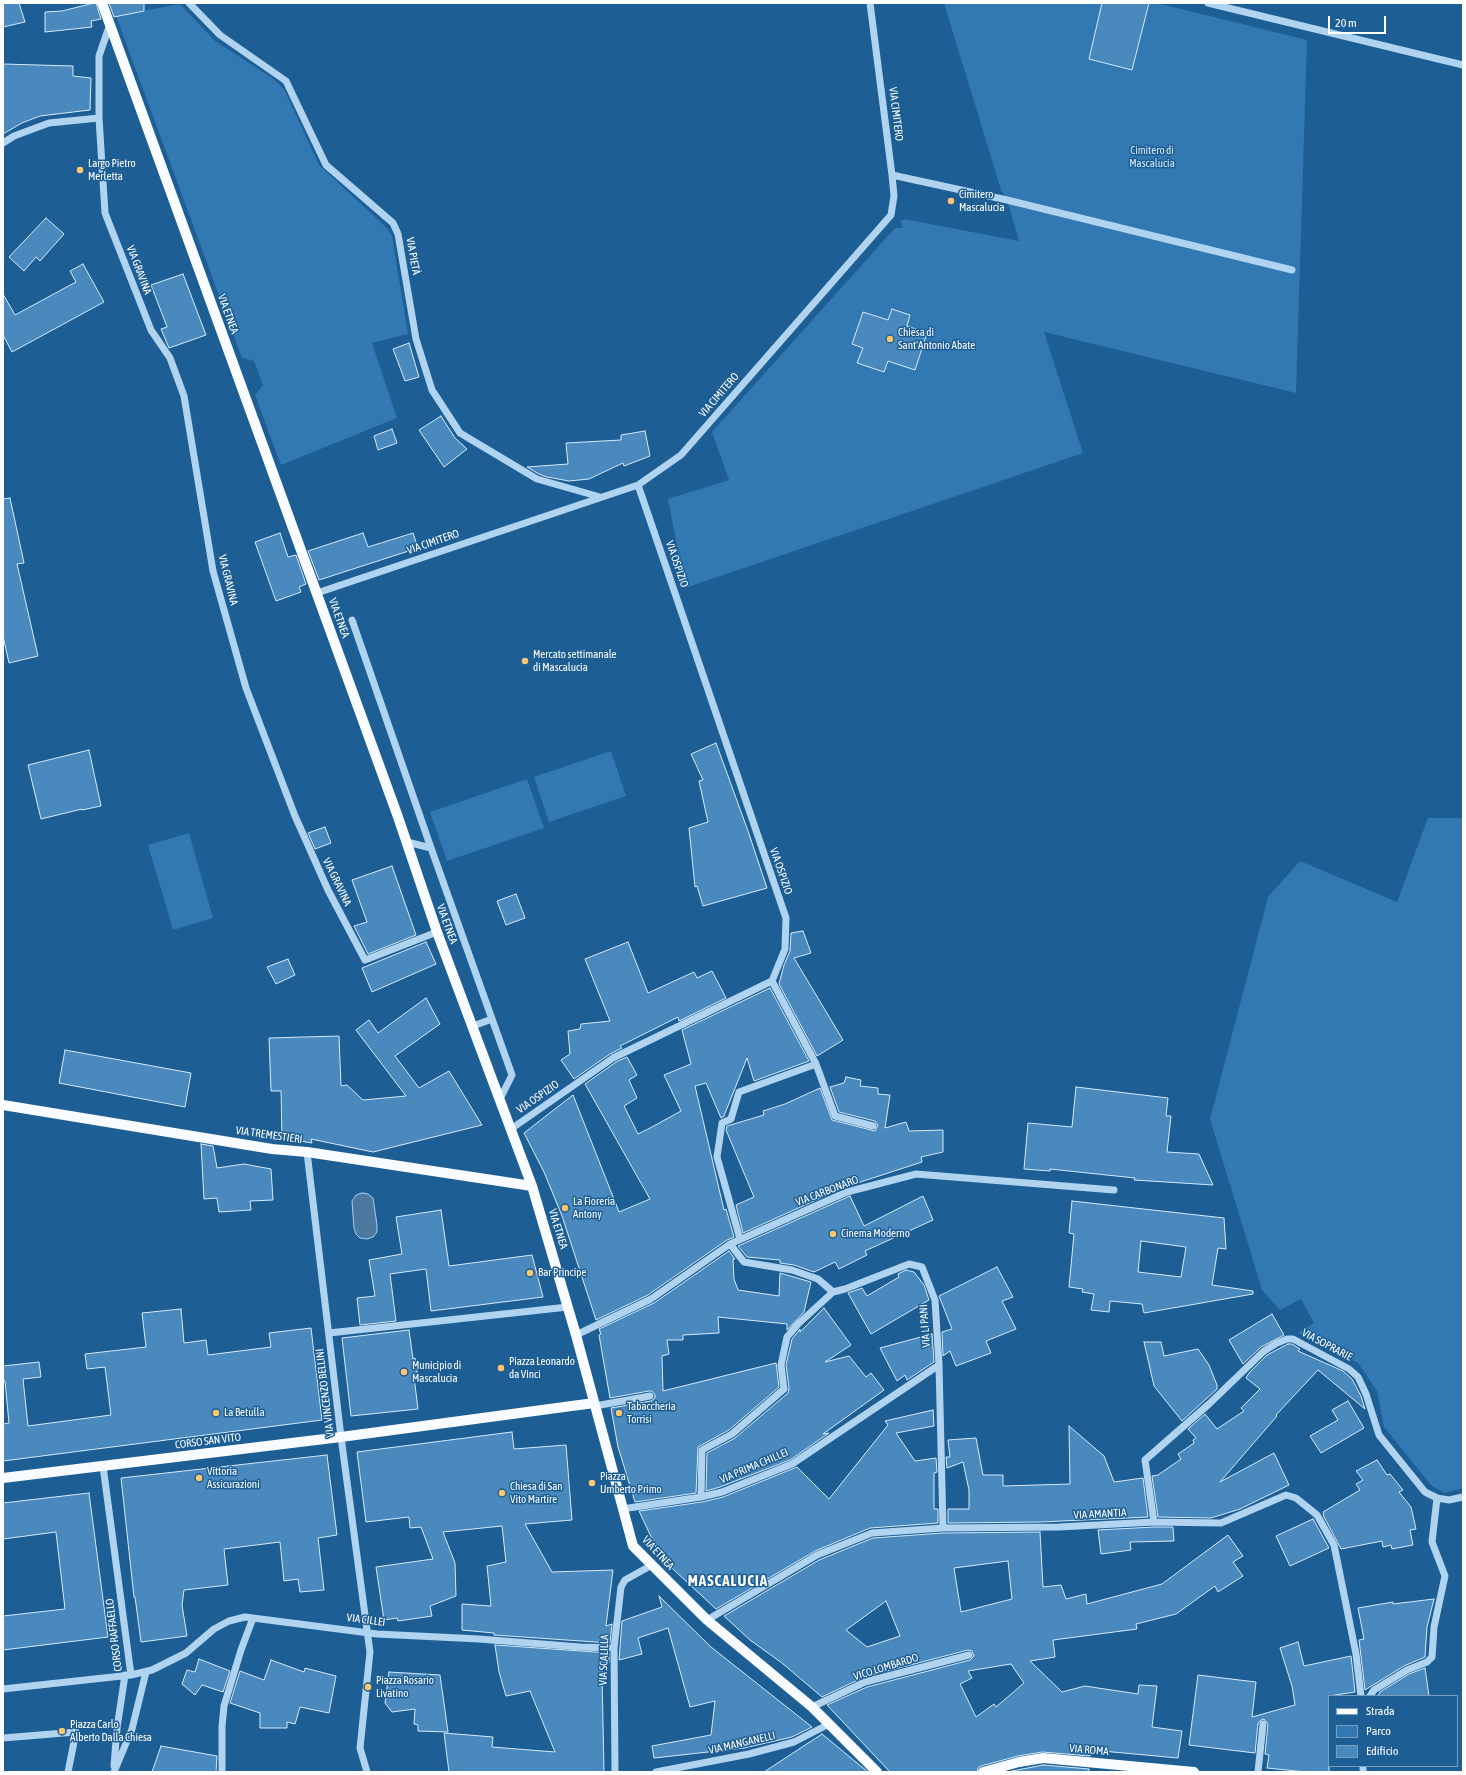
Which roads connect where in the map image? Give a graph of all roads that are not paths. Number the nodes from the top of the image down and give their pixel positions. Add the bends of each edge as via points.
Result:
1 (102, 3) edge
2 (189, 3) edge
3 (870, 3) edge
4 (1208, 3) edge
5 (110, 24) junction
6 (1463, 65) edge
7 (99, 118) junction
8 (3, 143) edge
9 (892, 175) junction
10 (1292, 270) dead end
11 (638, 485) junction
12 (600, 498) junction
13 (317, 593) junction
14 (352, 620) dead end
15 (406, 842) junction
16 (432, 848) junction
17 (437, 932) junction
18 (772, 981) junction
19 (492, 1019) junction
20 (473, 1026) junction
21 (816, 1064) junction
22 (500, 1099) junction
23 (3, 1105) edge
24 (873, 1126) dead end
25 (511, 1129) junction
26 (307, 1152) junction
27 (532, 1186) junction
28 (1114, 1190) dead end
29 (740, 1239) junction
30 (730, 1244) junction
31 (833, 1292) junction
32 (568, 1307) junction
33 (329, 1333) junction
34 (576, 1335) junction
35 (939, 1366) junction
36 (650, 1396) dead end
37 (594, 1404) junction
38 (341, 1437) junction
39 (103, 1466) junction
40 (3, 1478) edge
41 (701, 1497) junction
42 (1463, 1497) edge
43 (1437, 1498) junction
44 (622, 1509) junction
45 (1154, 1522) junction
46 (943, 1528) junction
47 (652, 1565) junction
48 (253, 1618) junction
49 (707, 1620) junction
50 (368, 1632) junction
51 (614, 1648) junction
52 (969, 1655) dead end
53 (146, 1672) junction
54 (128, 1675) junction
55 (3, 1689) edge
56 (1361, 1695) edge
57 (1371, 1695) edge
58 (812, 1708) junction
59 (829, 1724) junction
60 (1263, 1724) dead end
61 (3, 1738) edge
62 (365, 1771) edge
63 (68, 1772) edge
64 (114, 1772) edge
65 (222, 1772) edge
66 (615, 1772) edge
67 (656, 1772) edge
68 (877, 1772) edge
69 (983, 1772) edge
70 (1194, 1772) edge
71 (1258, 1772) edge

1 - 5 main road, VIA ETNEA
2 - 12 street, VIA PIETÀ via 220,35 286,81 326,165 393,223 398,234 416,338 432,390 460,433 537,478
3 - 9 street, VIA CIMITERO
4 - 6 street
5 - 7 street via 99,56
5 - 13 main road, VIA ETNEA
7 - 8 street via 49,123 14,136
7 - 17 street, VIA GRAVINA via 105,213 151,330 170,358 184,396 213,571 246,688 295,816 328,890 365,960
9 - 10 street via 1007,200
9 - 11 street, VIA CIMITERO via 894,196 891,215 882,227 681,454
11 - 12 street, VIA CIMITERO
11 - 18 street, VIA OSPIZIO via 786,918 785,949
12 - 13 street, VIA CIMITERO
13 - 15 main road, VIA ETNEA
14 - 16 street
15 - 16 street
15 - 17 main road, VIA ETNEA
16 - 19 street
17 - 20 main road, VIA ETNEA
18 - 21 street
18 - 25 street, VIA OSPIZIO via 613,1058
19 - 20 street
19 - 22 street via 512,1075
20 - 22 main road, VIA ETNEA
21 - 24 street via 835,1116
21 - 29 street via 739,1092 731,1119 722,1123 717,1158
22 - 25 main road, VIA ETNEA
23 - 26 main road, VIA TREMESTIERI via 272,1149
25 - 27 main road, VIA ETNEA
26 - 27 main road, VIA TREMESTIERI
26 - 33 street, VIA VINCENZO BELLINI
27 - 32 main road, VIA ETNEA
28 - 29 street, VIA CARBONARO via 916,1174 847,1192
29 - 30 street, VIA CARBONARO
30 - 31 street via 744,1262 799,1272 818,1279
30 - 34 street, VIA CARBONARO via 651,1299
31 - 35 street, VIA LI PANI via 909,1264 922,1267 935,1300
31 - 41 street via 787,1336 781,1365 784,1389 732,1434 702,1450
32 - 33 street
32 - 34 main road, VIA ETNEA
33 - 38 street, VIA VINCENZO BELLINI
34 - 37 main road, VIA ETNEA
35 - 41 street, VIA PRIMA CHILLEI via 792,1464 722,1492
35 - 46 street, VIA LI PANI
36 - 37 street
37 - 38 main road, CORSO SAN VITO
37 - 44 main road, VIA ETNEA
38 - 39 main road, CORSO SAN VITO
38 - 50 street, VIA VINCENZO BELLINI
39 - 40 main road, CORSO SAN VITO
39 - 54 street, CORSO RAFFAELLO
41 - 44 street, VIA PRIMA CHILLEI
42 - 43 street via 1449,1500
43 - 45 street, VIA SOPRARIE via 1425,1492 1379,1435 1358,1377 1349,1369 1293,1339 1287,1339 1264,1351 1145,1460
43 - 57 street via 1432,1542 1445,1576 1434,1626 1432,1657 1374,1690
44 - 47 main road, VIA ETNEA via 633,1546
45 - 46 street, VIA AMANTIA via 1059,1527
45 - 56 street, VIA AMANTIA via 1221,1523 1286,1495 1296,1498 1317,1515 1334,1545 1356,1654
46 - 49 street, VIA AMANTIA via 872,1533 817,1555
47 - 49 main road, VIA ETNEA
47 - 51 street, VIA SCALILLA via 625,1580 621,1587
48 - 50 street, VIA CILLEI
48 - 53 street, VIA CILLEI via 229,1621 214,1629 186,1653
48 - 65 street via 224,1706
49 - 58 main road, VIA ETNEA
50 - 51 street, VIA CILLEI
50 - 62 street, VIA VINCENZO BELLINI via 370,1652 360,1748
51 - 66 street, VIA SCALILLA
52 - 58 street, VICO LOMBARDO via 865,1682
53 - 54 street, VIA CILLEI
53 - 64 street via 132,1729
54 - 55 street, CORSO RAFFAELLO
54 - 64 street via 117,1728
58 - 59 main road, VIA ETNEA
59 - 67 street, VIA MANGANELLI via 794,1742 749,1754
59 - 68 main road, VIA ETNEA
60 - 71 street
61 - 63 street via 76,1732
69 - 70 main road, VIA ROMA via 1043,1758

